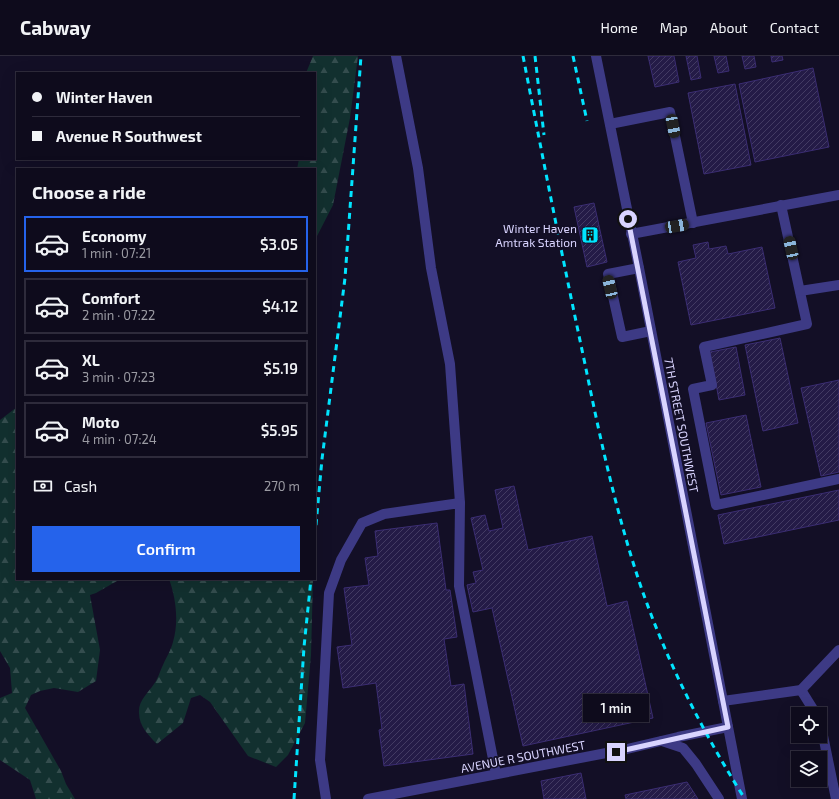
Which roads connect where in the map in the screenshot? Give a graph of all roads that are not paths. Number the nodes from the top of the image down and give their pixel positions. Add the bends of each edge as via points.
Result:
1 (396, 56) edge
2 (596, 56) edge
3 (610, 124) junction
4 (839, 195) edge
5 (781, 205) junction
6 (693, 223) junction
7 (631, 234) junction
8 (639, 268) junction
9 (839, 286) edge
10 (800, 291) junction
11 (651, 331) junction
12 (839, 479) edge
13 (460, 503) junction
14 (839, 650) edge
15 (801, 690) junction
16 (723, 701) junction
17 (812, 707) edge
18 (728, 727) junction
19 (662, 741) junction
20 (825, 743) edge
21 (496, 774) junction
22 (326, 799) edge
23 (368, 799) edge
24 (719, 799) edge
25 (742, 799) edge
26 (836, 799) edge

1 - 13 street via 418,168 431,268 450,364
2 - 3 street, 7TH STREET SOUTHWEST
3 - 6 street via 670,112
3 - 7 street, 7TH STREET SOUTHWEST
4 - 5 street
5 - 6 street
5 - 10 street
6 - 7 street
7 - 8 street, 7TH STREET SOUTHWEST
8 - 11 street, 7TH STREET SOUTHWEST
8 - 11 street via 608,274 622,337
9 - 10 street
10 - 12 street via 807,324 704,347 712,385 693,389 716,505
11 - 16 street, 7TH STREET SOUTHWEST
13 - 21 street via 459,586
13 - 22 street via 384,514 362,523 341,560 329,593 320,760
14 - 15 street
15 - 16 street
15 - 17 street
16 - 18 street, 7TH STREET SOUTHWEST
18 - 19 street, AVENUE R SOUTHWEST
18 - 25 street, 7TH STREET SOUTHWEST
19 - 21 street, AVENUE R SOUTHWEST
19 - 24 street via 683,748
20 - 26 street
21 - 23 street, AVENUE R SOUTHWEST

